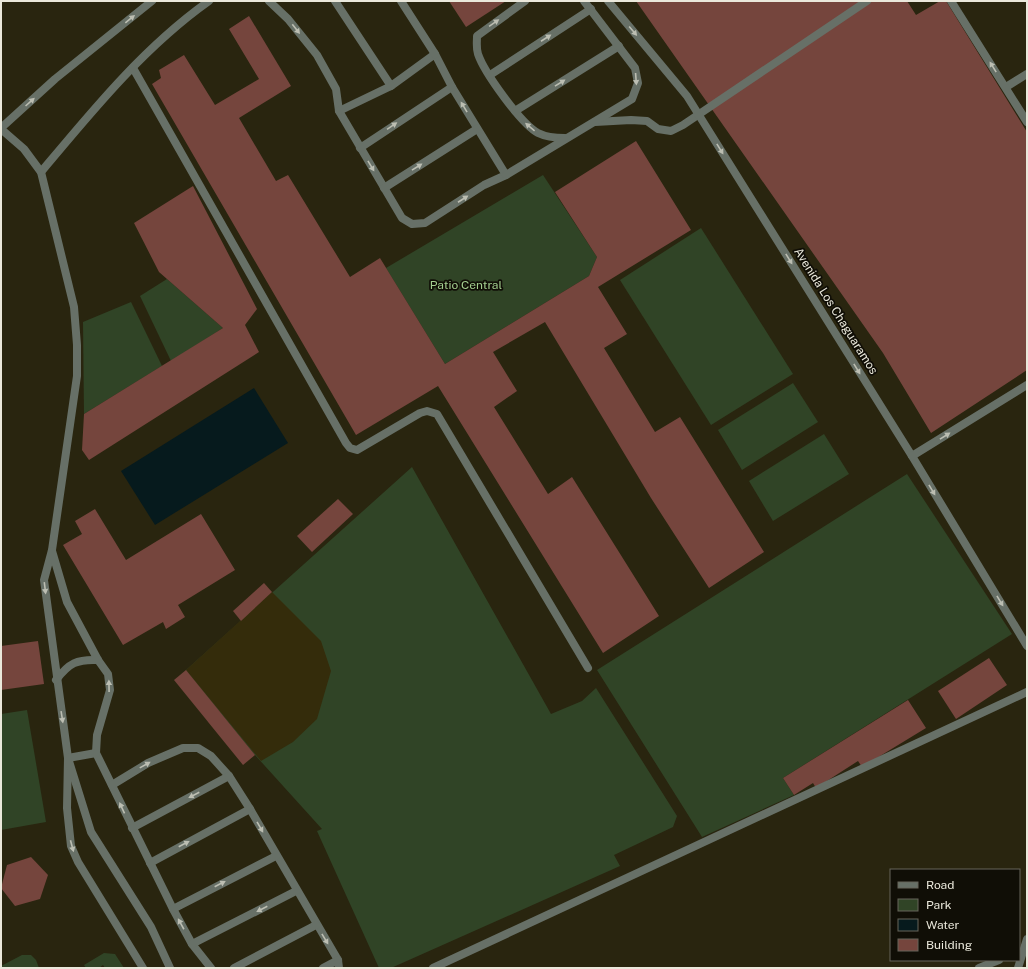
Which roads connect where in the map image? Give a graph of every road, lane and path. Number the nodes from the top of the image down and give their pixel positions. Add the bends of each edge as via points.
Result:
1 (152, 1) edge
2 (209, 1) edge
3 (269, 1) edge
4 (336, 1) edge
5 (401, 1) edge
6 (525, 1) edge
7 (584, 1) edge
8 (608, 1) edge
9 (867, 1) edge
10 (951, 1) edge
11 (857, 4) edge
12 (591, 9) junction
13 (619, 46) junction
14 (435, 54) junction
15 (133, 68) junction
16 (1027, 74) edge
17 (490, 75) junction
18 (391, 86) junction
19 (452, 87) junction
20 (1006, 87) junction
21 (515, 111) junction
22 (339, 112) junction
23 (699, 115) junction
24 (595, 122) junction
25 (1027, 122) edge
26 (1, 129) edge
27 (477, 130) junction
28 (566, 138) junction
29 (360, 148) junction
30 (41, 172) junction
31 (506, 175) junction
32 (384, 188) junction
33 (1027, 385) edge
34 (912, 456) junction
35 (52, 550) junction
36 (1027, 646) edge
37 (98, 660) junction
38 (588, 668) dead end
39 (56, 680) junction
40 (1027, 692) edge
41 (96, 753) junction
42 (68, 758) junction
43 (229, 776) junction
44 (112, 785) junction
45 (250, 810) junction
46 (132, 828) junction
47 (276, 856) junction
48 (150, 862) junction
49 (296, 891) junction
50 (173, 909) junction
51 (316, 925) junction
52 (1027, 939) edge
53 (192, 944) junction
54 (1023, 951) edge
55 (996, 961) edge
56 (338, 964) edge
57 (143, 968) edge
58 (170, 968) edge
59 (211, 968) edge
60 (234, 968) edge
61 (322, 968) edge
62 (433, 968) edge
63 (979, 968) edge
64 (1018, 968) edge

26 -> 1 street via 55,79
2 - 15 street via 160,40
3 -> 22 street via 288,19 317,55 336,90
4 - 18 street
5 - 14 street
17 -> 6 street via 478,54 477,36
7 - 12 street
8 -> 23 street, Avenida Los Chaguaramos via 687,96
9 - 11 street
20 -> 10 street
11 - 23 street
12 - 13 street
17 -> 12 street
21 -> 13 street
13 -> 24 street via 635,68 638,83 632,99
14 - 18 street
14 - 19 street
15 - 30 street
15 - 38 street via 346,443 350,448 357,450 420,413 427,411 437,414
16 - 20 street
17 - 21 street
18 - 22 street
27 -> 19 street
29 -> 19 street
20 - 25 street
28 -> 21 street via 552,138 539,134
22 - 29 street
23 - 24 street via 671,131 658,129 647,121
23 -> 34 street, Avenida Los Chaguaramos
24 - 28 street
26 - 30 street via 24,149
27 - 31 street
32 -> 27 street
28 - 31 street
29 -> 32 street
30 - 35 street via 74,307 77,345 77,376
32 -> 31 street via 402,218 412,224 425,222
34 -> 33 street
34 -> 36 street, Avenida Los Chaguaramos
35 - 37 street via 67,602
35 -> 39 street via 44,580
37 - 39 street via 74,662
41 -> 37 street via 97,735 110,690 108,674
39 -> 42 street
40 - 62 street
41 - 42 street
41 - 44 street
42 -> 57 street via 67,808 71,846 78,862
42 - 58 street via 91,832 151,927
44 -> 43 street via 183,748 198,748 211,756
43 - 45 street
43 -> 46 street
46 -> 44 street
45 -> 47 street
48 -> 45 street
46 - 48 street
47 - 49 street
50 -> 47 street
48 - 50 street
49 - 51 street
49 -> 53 street
53 -> 50 street
51 -> 56 street
51 - 60 street
52 - 54 street
53 - 59 street
54 - 64 street
55 - 63 street
56 - 61 street

